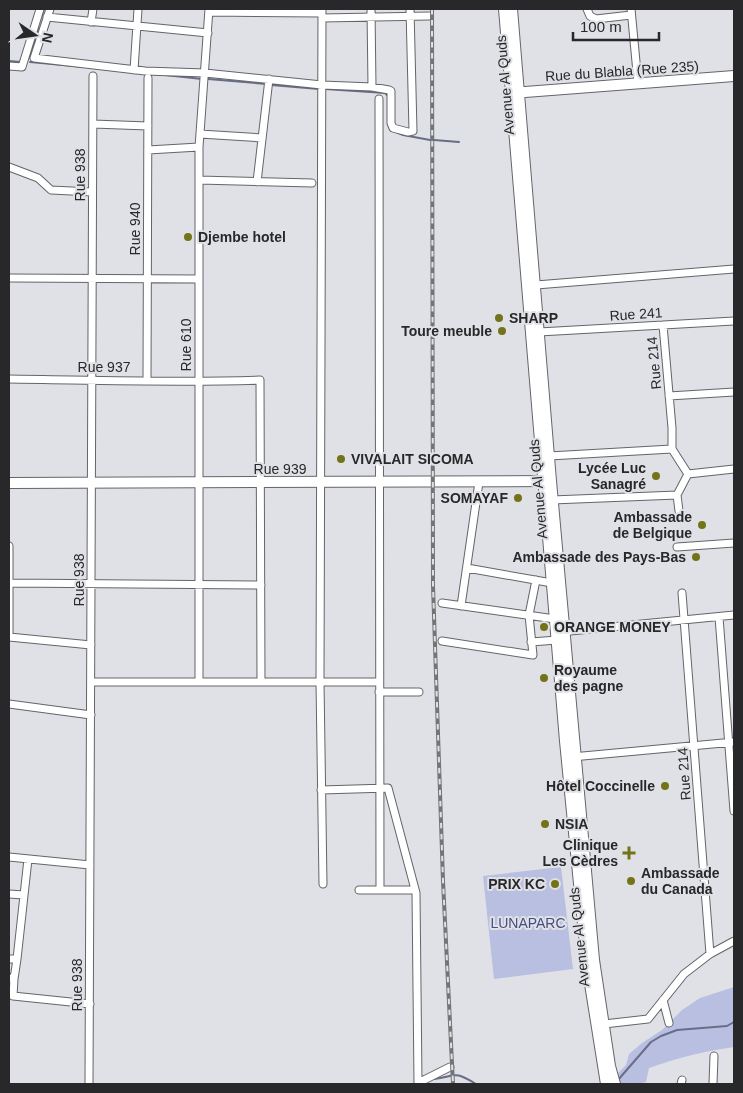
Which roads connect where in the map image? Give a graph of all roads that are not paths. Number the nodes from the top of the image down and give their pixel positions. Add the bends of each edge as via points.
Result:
1 (40, 9) edge
2 (50, 9) edge
3 (93, 9) edge
4 (138, 9) edge
5 (371, 9) edge
6 (504, 9) edge
7 (512, 9) edge
8 (587, 9) edge
9 (209, 10) edge
10 (631, 12) edge
11 (322, 13) edge
12 (410, 13) edge
13 (429, 16) dead end
14 (371, 17) junction
15 (36, 21) junction
16 (46, 21) junction
17 (92, 22) junction
18 (137, 26) junction
19 (208, 33) junction
20 (9, 66) edge
21 (134, 70) junction
22 (205, 73) junction
23 (93, 76) dead end
24 (734, 76) edge
25 (148, 78) dead end
26 (269, 79) junction
27 (638, 83) junction
28 (322, 85) junction
29 (372, 87) junction
30 (515, 93) junction
31 (379, 99) dead end
32 (92, 124) junction
33 (148, 126) junction
34 (200, 134) junction
35 (262, 138) junction
36 (199, 147) junction
37 (148, 150) junction
38 (9, 167) edge
39 (199, 180) junction
40 (257, 182) junction
41 (312, 183) dead end
42 (92, 192) junction
43 (734, 268) edge
44 (9, 278) edge
45 (92, 279) junction
46 (148, 279) junction
47 (199, 279) junction
48 (536, 286) junction
49 (734, 321) edge
50 (663, 325) junction
51 (539, 332) junction
52 (9, 379) edge
53 (92, 380) junction
54 (147, 380) junction
55 (199, 382) junction
56 (734, 392) edge
57 (669, 396) junction
58 (672, 449) junction
59 (549, 456) junction
60 (734, 469) edge
61 (688, 474) junction
62 (260, 482) junction
63 (321, 482) junction
64 (379, 482) junction
65 (479, 482) junction
66 (547, 482) junction
67 (9, 483) edge
68 (91, 483) junction
69 (199, 483) junction
70 (677, 495) junction
71 (552, 500) junction
72 (679, 512) dead end
73 (734, 543) edge
74 (9, 546) edge
75 (677, 547) dead end
76 (467, 568) junction
77 (536, 580) junction
78 (9, 583) edge
79 (91, 583) junction
80 (552, 583) junction
81 (199, 584) junction
82 (261, 585) junction
83 (682, 593) dead end
84 (442, 604) dead end
85 (461, 606) junction
86 (529, 615) junction
87 (734, 615) edge
88 (718, 617) junction
89 (555, 619) junction
90 (684, 621) junction
91 (559, 635) junction
92 (9, 637) edge
93 (442, 641) dead end
94 (532, 642) junction
95 (91, 645) junction
96 (91, 682) junction
97 (199, 682) junction
98 (261, 682) junction
99 (320, 682) junction
100 (379, 682) junction
101 (380, 692) junction
102 (419, 692) dead end
103 (9, 704) edge
104 (91, 715) junction
105 (732, 743) edge
106 (694, 746) junction
107 (571, 757) junction
108 (380, 789) junction
109 (321, 790) junction
110 (734, 811) edge
111 (9, 857) edge
112 (28, 859) junction
113 (90, 865) junction
114 (323, 884) dead end
115 (359, 890) dead end
116 (380, 890) junction
117 (415, 890) junction
118 (9, 894) edge
119 (24, 895) junction
120 (734, 940) edge
121 (710, 954) junction
122 (13, 959) edge
123 (12, 979) edge
124 (664, 1000) junction
125 (90, 1004) junction
126 (669, 1023) dead end
127 (604, 1024) junction
128 (714, 1056) dead end
129 (606, 1066) junction
130 (450, 1067) dead end
131 (90, 1084) edge
132 (606, 1084) edge
133 (615, 1084) edge
134 (713, 1084) edge

1 - 15 street
2 - 16 street
3 - 17 street
4 - 18 street
5 - 14 street
6 - 30 main road, Avenue Al Quds
7 - 30 main road, Avenue Al Quds
8 - 10 street via 596,19
9 - 11 street
9 - 19 street, Rue 610
10 - 27 street
11 - 14 street
11 - 28 street
12 - 13 street
12 - 14 street
12 - 29 street via 413,131 393,128 391,91
14 - 29 street
15 - 16 street
15 - 20 street via 22,67
16 - 17 street
16 - 21 street via 34,58
17 - 18 street
18 - 19 street
18 - 21 street
19 - 22 street, Rue 610
21 - 22 street
22 - 26 street
22 - 34 street, Rue 610
23 - 32 street, Rue 938
24 - 27 main road, Rue du Blabla (Rue 235)
25 - 33 street, Rue 940
26 - 28 street
26 - 35 street
27 - 30 main road, Rue du Blabla (Rue 235)
28 - 29 street
28 - 63 street
30 - 48 main road, Avenue Al Quds
30 - 66 main road, Avenue Al Quds
31 - 64 street
32 - 33 street
32 - 42 street, Rue 938
33 - 37 street, Rue 940
34 - 35 street
34 - 36 street, Rue 610
35 - 40 street
36 - 37 street
36 - 39 street, Rue 610
37 - 46 street, Rue 940
38 - 42 street via 38,178 51,190
39 - 40 street
39 - 47 street, Rue 610
40 - 41 street
42 - 45 street, Rue 938
43 - 48 street
44 - 45 street
45 - 46 street
45 - 53 street, Rue 938
46 - 47 street
46 - 54 street, Rue 940
47 - 55 street, Rue 610
48 - 51 main road, Avenue Al Quds
49 - 50 street, Rue 241
50 - 51 street, Rue 241
50 - 57 street, Rue 214
51 - 59 main road, Avenue Al Quds
52 - 53 street, Rue 937
53 - 54 street, Rue 937
53 - 68 street, Rue 938
54 - 55 street, Rue 937
55 - 62 street, Rue 937 via 260,380
55 - 69 street, Rue 610
56 - 57 street
57 - 58 street, Rue 214
58 - 59 street
58 - 61 street, Rue 214
59 - 66 main road, Avenue Al Quds
60 - 61 street
61 - 70 street
62 - 63 main road, Rue 939
62 - 69 main road, Rue 939
62 - 82 street
63 - 64 main road, Rue 939
63 - 99 street
64 - 65 main road, Rue 939
64 - 100 street
65 - 66 main road, Rue 939
65 - 76 street
66 - 71 main road, Avenue Al Quds
66 - 80 main road, Avenue Al Quds
67 - 68 main road, Rue 939
68 - 69 main road, Rue 939
68 - 79 street, Rue 938
69 - 81 street, Rue 610
70 - 71 street
70 - 72 street
71 - 91 main road, Avenue Al Quds
73 - 75 street
74 - 78 street
76 - 77 street
76 - 85 street
77 - 80 street
77 - 86 street
78 - 79 street
78 - 92 street
79 - 81 street
79 - 95 street, Rue 938
80 - 89 main road, Avenue Al Quds
81 - 82 street
81 - 97 street, Rue 610
82 - 98 street
83 - 90 street, Rue 214
84 - 85 street
85 - 86 street
86 - 89 street
86 - 94 street
87 - 88 street
88 - 90 street
88 - 105 street
89 - 91 main road, Avenue Al Quds
90 - 91 street
90 - 106 street, Rue 214
91 - 94 street
91 - 107 main road, Avenue Al Quds
92 - 95 street
93 - 94 street via 533,655
95 - 96 street, Rue 938
96 - 97 street
96 - 104 street, Rue 938
97 - 98 street
98 - 99 street
99 - 100 street
99 - 109 street
100 - 101 street
101 - 102 street
101 - 108 street
103 - 104 street
104 - 113 street, Rue 938
105 - 106 street
105 - 110 street
106 - 107 street
106 - 121 street, Rue 214
107 - 127 main road, Avenue Al Quds
107 - 129 main road, Avenue Al Quds via 588,965
108 - 109 street
108 - 116 street
108 - 117 street via 388,788
109 - 114 street
111 - 112 street
112 - 113 street
112 - 119 street
113 - 125 street, Rue 938
115 - 116 street
116 - 117 street
117 - 130 street via 418,1083
118 - 119 street
119 - 122 street
120 - 121 street
121 - 124 street via 684,974
122 - 123 street
123 - 125 street via 13,996
124 - 126 street
124 - 127 street via 648,1019
125 - 131 street, Rue 938
127 - 129 main road, Avenue Al Quds
128 - 134 street
129 - 132 main road, Avenue Al Quds
129 - 133 main road, Avenue Al Quds

